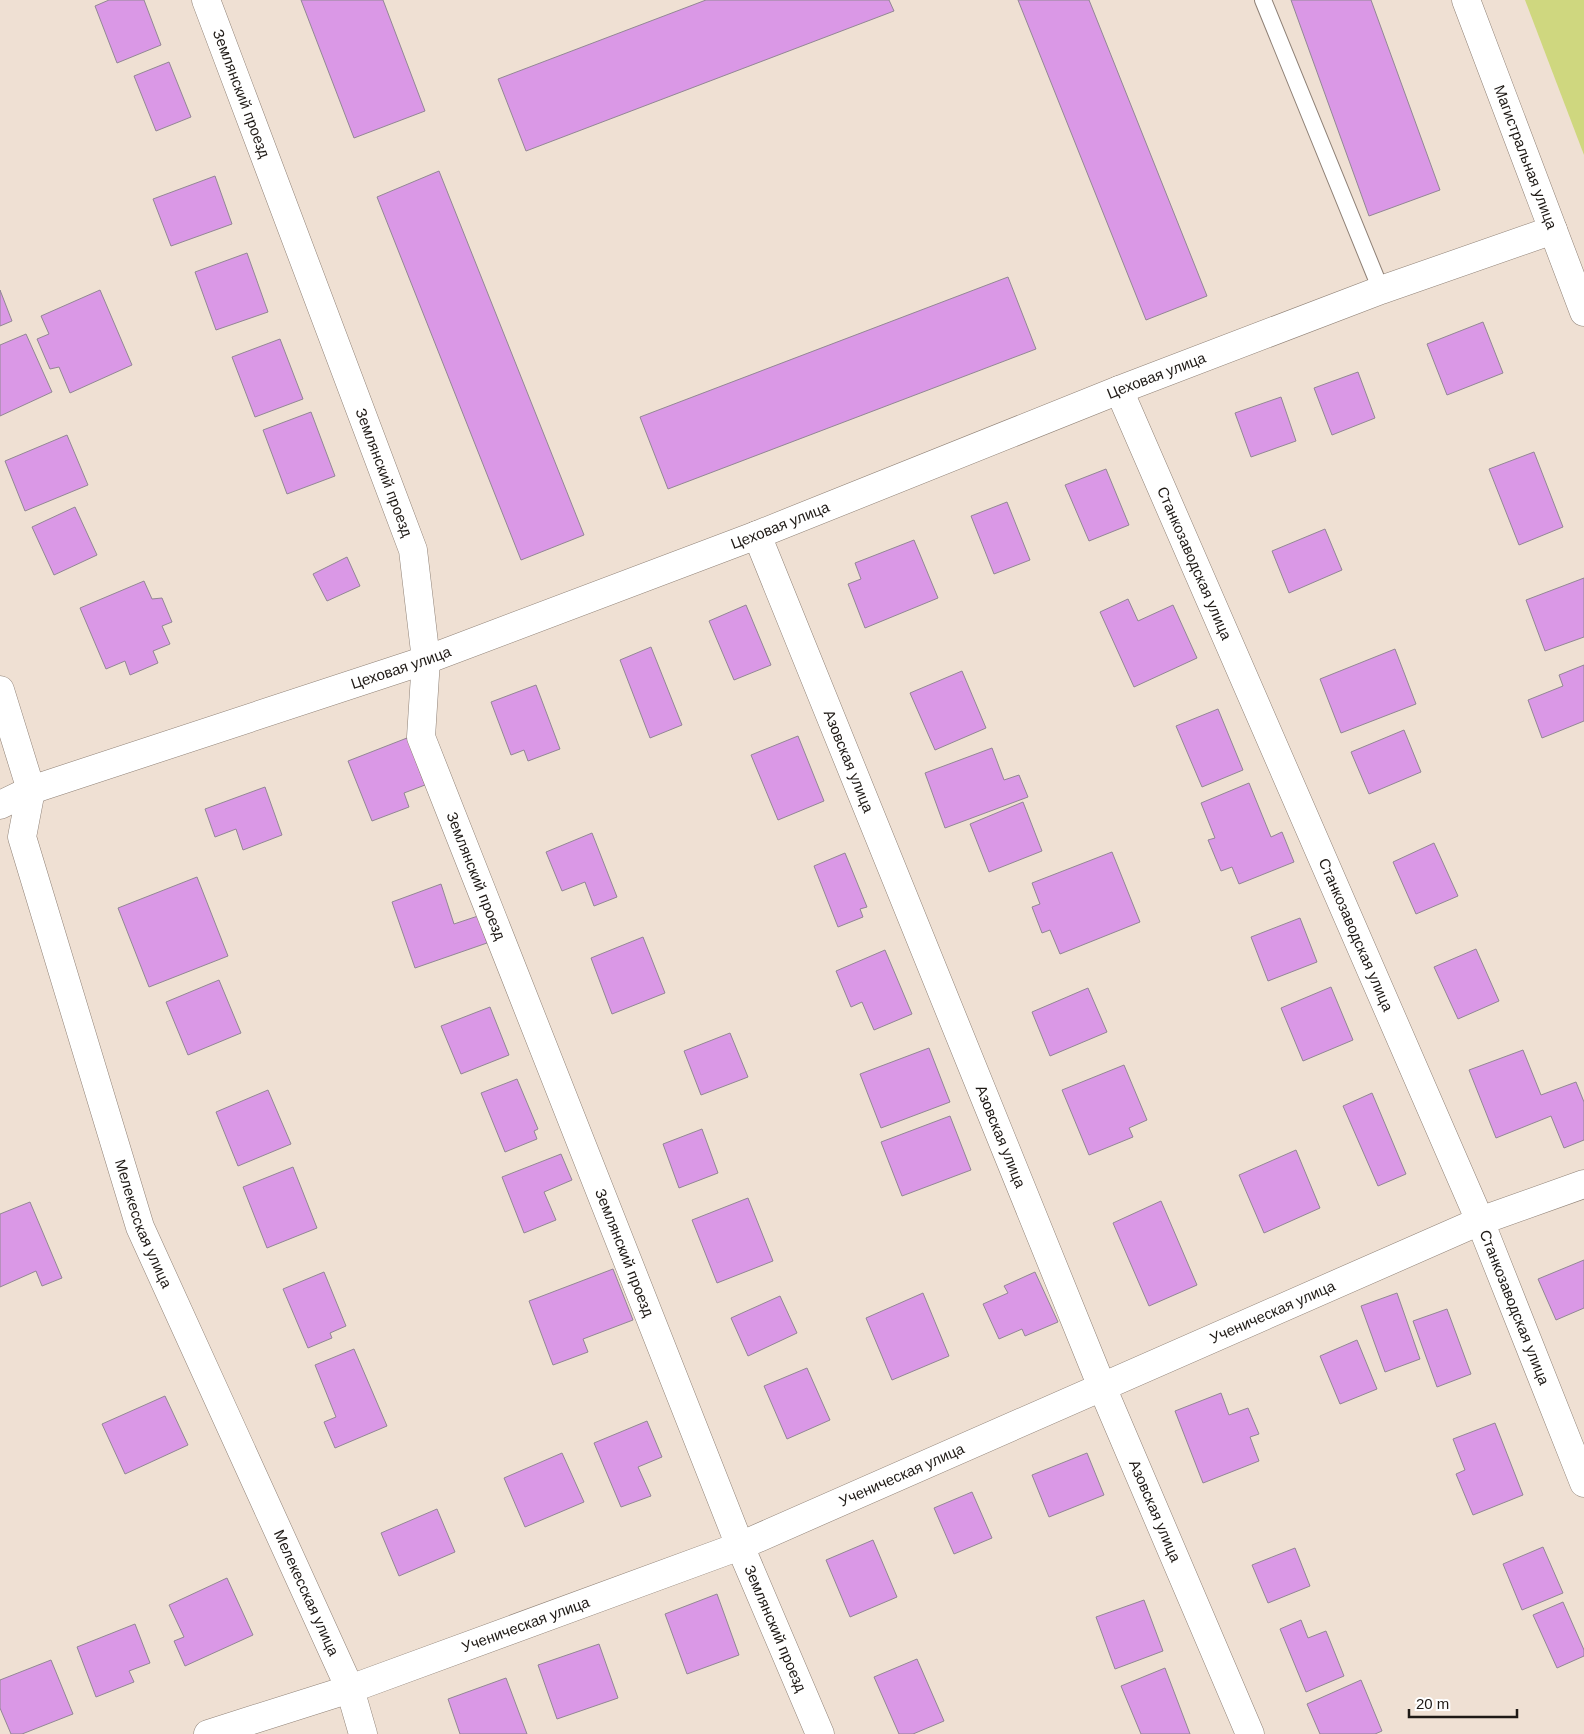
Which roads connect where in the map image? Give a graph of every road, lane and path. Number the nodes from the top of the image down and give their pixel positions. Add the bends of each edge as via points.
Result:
1 (206, 0) edge
2 (1263, 0) edge
3 (1466, 0) edge
4 (1553, 230) junction
5 (1381, 290) junction
6 (1584, 312) edge
7 (1119, 390) junction
8 (757, 535) junction
9 (426, 660) junction
10 (0, 690) edge
11 (31, 790) junction
12 (0, 805) edge
13 (1584, 1184) edge
14 (1480, 1221) junction
15 (1102, 1388) junction
16 (1584, 1483) edge
17 (740, 1546) junction
18 (350, 1688) junction
19 (208, 1734) edge
20 (363, 1734) edge
21 (820, 1734) edge
22 (1250, 1734) edge

1 - 9 street, Землянский проезд via 412,550
2 - 5 lane
3 - 4 street, Магистральная улица
4 - 5 street, Цеховая улица
4 - 6 street, Магистральная улица
5 - 7 street, Цеховая улица
7 - 8 street, Цеховая улица
7 - 14 street, Станкозаводская улица
8 - 9 street, Цеховая улица
8 - 15 street, Азовская улица
9 - 11 street, Цеховая улица
9 - 17 street, Землянский проезд via 421,737
10 - 11 street, Мелекесская улица
11 - 12 street, Цеховая улица
11 - 18 street, Мелекесская улица via 22,837 140,1227
13 - 14 street, Ученическая улица
14 - 15 street, Ученическая улица
14 - 16 street, Станкозаводская улица
15 - 17 street, Ученическая улица
15 - 22 street, Азовская улица
17 - 18 street, Ученическая улица
17 - 21 street, Землянский проезд
18 - 19 street, Ученическая улица
18 - 20 street, Мелекесская улица

